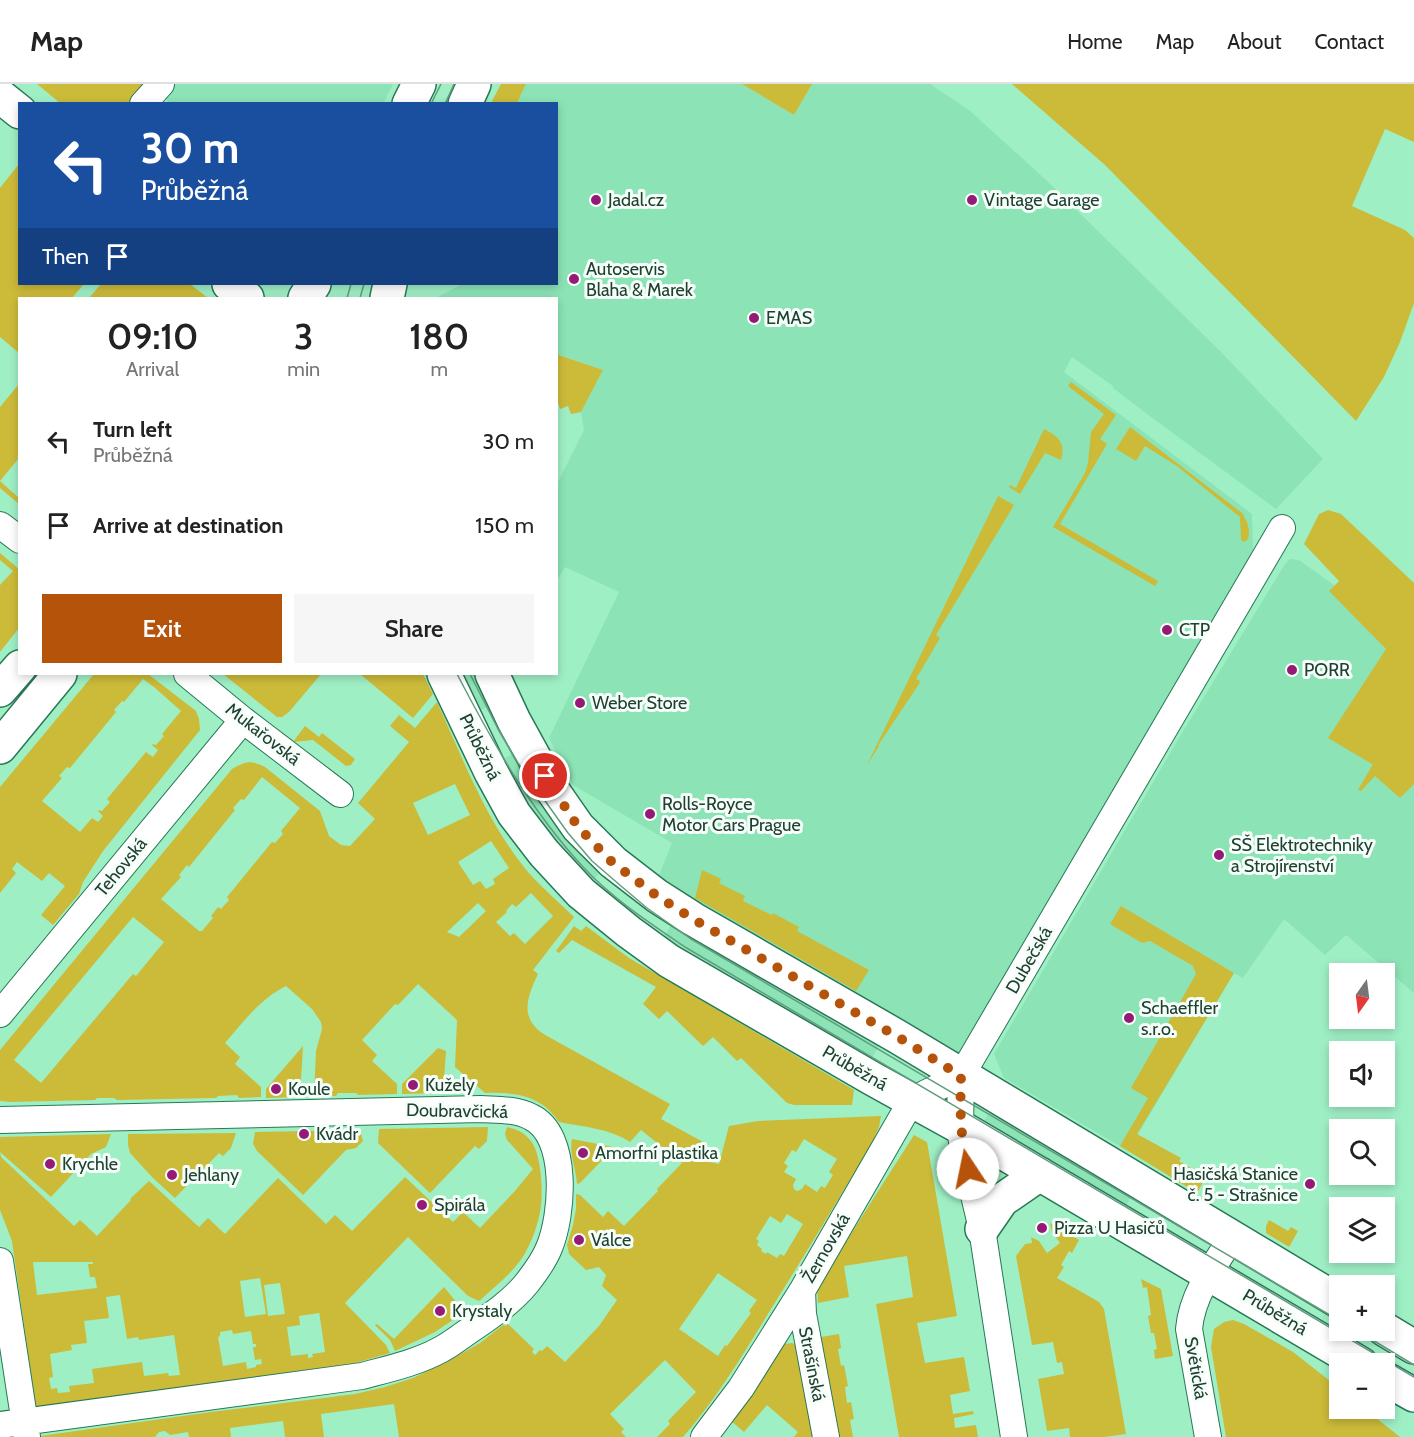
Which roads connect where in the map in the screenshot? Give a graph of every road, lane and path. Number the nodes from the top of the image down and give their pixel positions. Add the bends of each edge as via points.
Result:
1 (161, 84) edge
2 (419, 84) edge
3 (474, 84) edge
4 (0, 96) edge
5 (145, 102) edge
6 (410, 102) edge
7 (466, 102) edge
8 (18, 110) edge
9 (230, 285) edge
10 (246, 297) edge
11 (0, 525) edge
12 (1282, 528) dead end
13 (18, 538) edge
14 (18, 669) edge
15 (59, 675) edge
16 (188, 675) edge
17 (444, 675) edge
18 (492, 675) edge
19 (0, 690) edge
20 (243, 720) junction
21 (0, 747) edge
22 (340, 794) dead end
23 (0, 1014) edge
24 (961, 1076) junction
25 (912, 1100) junction
26 (0, 1120) edge
27 (960, 1127) junction
28 (1040, 1174) junction
29 (982, 1229) junction
30 (1232, 1238) junction
31 (0, 1261) edge
32 (1210, 1274) junction
33 (802, 1291) junction
34 (1329, 1295) edge
35 (1395, 1336) edge
36 (1414, 1347) edge
37 (1342, 1353) edge
38 (1395, 1384) edge
39 (1414, 1395) edge
40 (17, 1428) edge
41 (704, 1437) edge
42 (826, 1437) edge
43 (1014, 1437) edge
44 (1208, 1437) edge

1 - 5 street
2 - 6 main road
3 - 7 main road
4 - 8 main road
9 - 10 main road
11 - 13 street
12 - 24 street, Dubečská
14 - 19 main road
15 - 21 main road
16 - 20 street, Mukařovská
17 - 25 main road, Průběžná via 514,814 581,893 669,960
18 - 24 main road via 553,790 578,827 612,862 693,919
20 - 22 street, Mukařovská
20 - 23 street, Tehovská
24 - 25 street
24 - 27 street, Dubečská
24 - 30 main road
25 - 27 main road, Průběžná
25 - 33 street, Žernovská
26 - 40 street, Doubravčická via 481,1109 517,1112 532,1117 546,1129 557,1153 560,1181 558,1217 549,1249 527,1283 497,1312 440,1350 362,1376
27 - 28 main road, Průběžná
27 - 29 street, Dubečská
28 - 29 main road via 1002,1200
28 - 32 main road, Průběžná
29 - 43 street, Dubečská
30 - 32 street, Světická
30 - 34 main road
31 - 40 street
32 - 37 main road, Průběžná
32 - 44 street, Světická via 1190,1315 1189,1329
33 - 41 street, Žernovská via 741,1388
33 - 42 street, Strašínská
35 - 36 main road
38 - 39 main road

